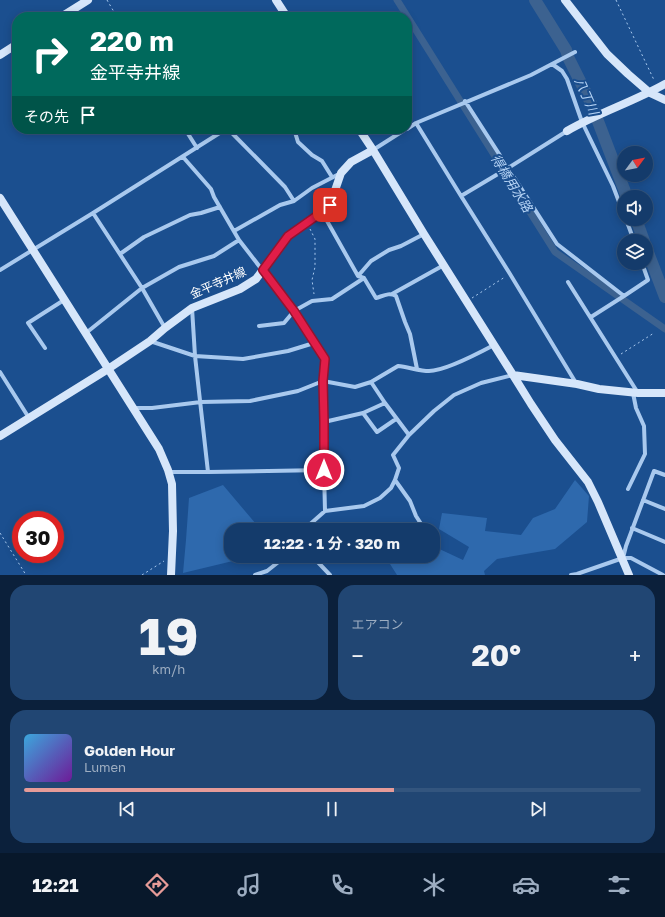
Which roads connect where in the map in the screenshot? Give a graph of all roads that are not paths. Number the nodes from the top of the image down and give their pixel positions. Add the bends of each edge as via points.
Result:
1 (88, 0) edge
2 (276, 0) edge
3 (565, 0) edge
4 (69, 12) edge
5 (284, 12) edge
6 (12, 47) edge
7 (575, 52) dead end
8 (0, 55) edge
9 (552, 64) junction
10 (662, 86) edge
11 (650, 93) junction
12 (665, 100) edge
13 (463, 103) junction
14 (582, 122) junction
15 (416, 123) junction
16 (412, 126) edge
17 (567, 131) joint
18 (189, 134) edge
19 (219, 134) edge
20 (232, 134) edge
21 (296, 134) edge
22 (362, 134) edge
23 (399, 134) edge
24 (197, 148) junction
25 (373, 150) junction
26 (183, 157) junction
27 (505, 170) junction
28 (341, 173) junction
29 (332, 177) junction
30 (460, 196) junction
31 (617, 197) edge
32 (0, 198) edge
33 (294, 201) junction
34 (220, 207) junction
35 (322, 212) junction
36 (93, 213) junction
37 (234, 230) junction
38 (424, 234) junction
39 (239, 240) junction
40 (33, 250) junction
41 (120, 254) junction
42 (444, 265) junction
43 (0, 270) edge
44 (263, 270) junction
45 (644, 270) edge
46 (358, 276) junction
47 (364, 278) junction
48 (568, 282) dead end
49 (142, 288) junction
50 (392, 294) junction
51 (624, 296) junction
52 (65, 300) junction
53 (192, 308) junction
54 (294, 311) junction
55 (590, 317) junction
56 (259, 326) dead end
57 (165, 328) junction
58 (86, 333) junction
59 (150, 342) junction
60 (314, 343) junction
61 (494, 345) junction
62 (45, 348) dead end
63 (195, 356) junction
64 (108, 369) junction
65 (417, 369) junction
66 (0, 372) edge
67 (513, 375) junction
68 (323, 381) junction
69 (371, 382) junction
70 (577, 384) junction
71 (635, 393) junction
72 (665, 393) edge
73 (201, 402) junction
74 (385, 403) junction
75 (134, 408) junction
76 (363, 413) junction
77 (29, 418) junction
78 (396, 419) junction
79 (324, 422) junction
80 (409, 435) junction
81 (0, 436) edge
82 (324, 470) junction
83 (168, 472) junction
84 (208, 472) junction
85 (665, 474) edge
86 (395, 480) junction
87 (628, 489) dead end
88 (643, 500) junction
89 (665, 509) edge
90 (325, 511) junction
91 (311, 523) edge
92 (420, 523) edge
93 (632, 528) junction
94 (665, 542) edge
95 (623, 558) junction
96 (277, 563) edge
97 (319, 563) edge
98 (172, 575) edge
99 (255, 575) edge
100 (330, 575) edge
101 (571, 575) edge
102 (630, 575) edge
103 (663, 575) edge

1 - 4 street
2 - 5 street
3 - 11 street via 607,54
6 - 8 street
7 - 9 street
9 - 13 street
9 - 14 street via 562,71 567,79
10 - 11 street
11 - 12 street
11 - 14 street
13 - 15 street
13 - 27 street
14 - 17 street
14 - 31 street
15 - 16 street
15 - 30 street
17 - 27 street
18 - 24 street
19 - 24 street
20 - 33 street via 284,187
21 - 29 street via 298,142 322,161
22 - 25 street
23 - 25 street
24 - 26 street
25 - 28 street, 金平寺井線 via 351,162
25 - 38 street
26 - 34 street via 211,189
26 - 36 street
27 - 30 street
27 - 51 street via 557,244
28 - 29 street
28 - 35 street, 金平寺井線 via 330,205
29 - 33 street
30 - 70 street
32 - 40 street
33 - 37 street via 280,205
34 - 37 street
34 - 41 street via 190,215 144,236
35 - 44 street, 金平寺井線 via 288,236
35 - 46 street
36 - 40 street
36 - 41 street
37 - 39 street
38 - 42 street
38 - 46 street via 371,261
39 - 44 street
39 - 49 street via 214,256 180,267
40 - 43 street
40 - 52 street
41 - 49 street
42 - 50 street
42 - 61 street
44 - 53 street, 金平寺井線 via 256,279 240,289
44 - 54 street
45 - 51 street via 648,280
46 - 47 street
47 - 50 street via 376,298
47 - 54 street via 332,299 312,301
48 - 55 street
49 - 57 street
49 - 58 street
50 - 65 street via 396,296 410,334
51 - 55 street
52 - 58 street
52 - 62 street via 28,323
53 - 57 street, 金平寺井線
53 - 63 street
54 - 56 street via 284,323
54 - 60 street
55 - 71 street
57 - 59 street, 金平寺井線
58 - 64 street
59 - 63 street
59 - 64 street, 金平寺井線
60 - 63 street via 288,351 243,359
60 - 68 street via 325,359
61 - 65 street via 440,369
61 - 67 street
63 - 73 street
64 - 75 street
64 - 77 street, 金平寺井線
65 - 69 street via 398,366
66 - 77 street
67 - 70 street
67 - 80 street via 481,383 454,396
67 - 95 street via 555,440 588,482
68 - 69 street via 355,387
68 - 73 street via 298,391 250,401
68 - 79 street
69 - 74 street
70 - 71 street
71 - 72 street
71 - 87 street via 636,408 644,426 645,454
73 - 75 street
73 - 84 street
74 - 76 street
74 - 78 street
75 - 83 street via 159,449
76 - 78 street via 377,432
76 - 79 street
77 - 81 street, 金平寺井線
78 - 80 street
79 - 82 street
80 - 86 street via 394,455 399,468
82 - 84 street
82 - 90 street
83 - 84 street
83 - 98 street via 173,496
85 - 88 street via 654,471
86 - 90 street via 380,498 364,506
86 - 92 street via 410,501
88 - 89 street
88 - 93 street
90 - 91 street
93 - 94 street
93 - 95 street
95 - 101 street
95 - 102 street
95 - 103 street via 631,558
96 - 99 street via 267,571
97 - 100 street

